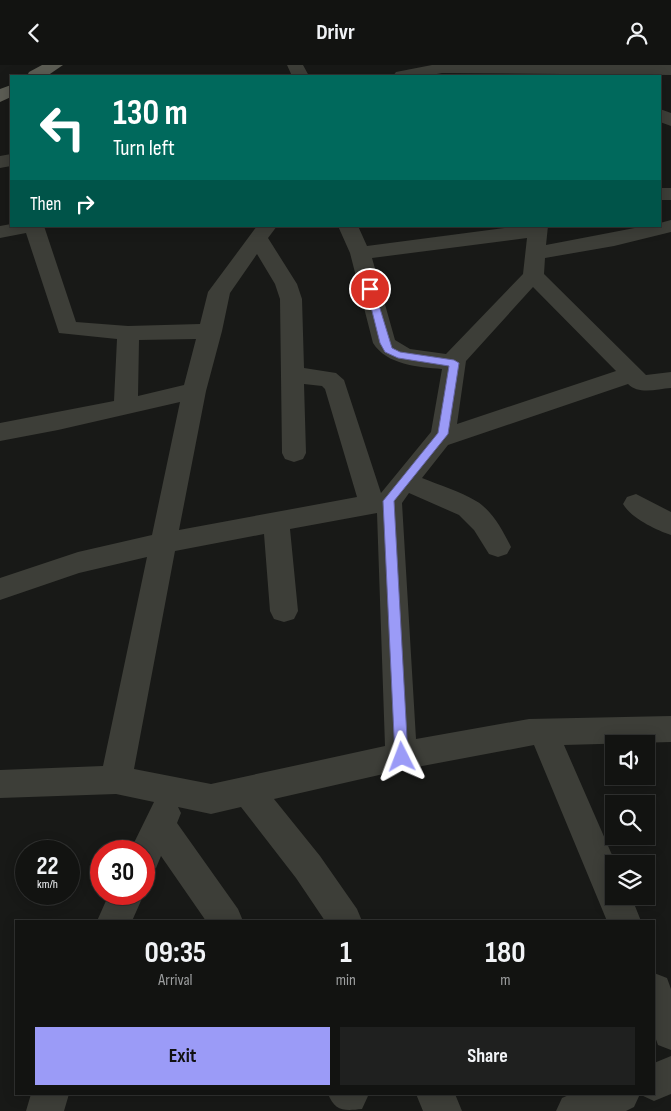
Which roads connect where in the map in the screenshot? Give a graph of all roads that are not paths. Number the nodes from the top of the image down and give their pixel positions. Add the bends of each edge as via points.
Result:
1 (55, 65) edge
2 (441, 67) edge
3 (597, 68) edge
4 (671, 70) edge
5 (504, 73) edge
6 (37, 75) edge
7 (408, 75) edge
8 (671, 226) edge
9 (27, 227) edge
10 (32, 227) edge
11 (348, 227) edge
12 (0, 232) edge
13 (262, 232) edge
14 (536, 246) edge
15 (360, 253) junction
16 (211, 331) junction
17 (128, 333) junction
18 (454, 363) junction
19 (632, 374) junction
20 (292, 375) junction
21 (671, 380) edge
22 (194, 391) junction
23 (126, 406) junction
24 (0, 432) edge
25 (439, 439) junction
26 (294, 453) dead end
27 (389, 495) junction
28 (636, 504) dead end
29 (276, 522) junction
30 (671, 525) edge
31 (162, 543) junction
32 (498, 547) dead end
33 (0, 589) edge
34 (284, 611) dead end
35 (671, 729) edge
36 (543, 731) junction
37 (402, 757) junction
38 (116, 780) junction
39 (0, 784) edge
40 (249, 792) junction
41 (176, 794) junction
42 (159, 825) junction
43 (152, 840) edge
44 (122, 905) edge
45 (114, 920) edge
46 (225, 920) edge
47 (344, 920) edge
48 (624, 920) edge
49 (655, 993) edge
50 (671, 1032) edge
51 (671, 1075) edge
52 (655, 1081) edge
53 (50, 1095) edge
54 (435, 1095) edge
55 (618, 1095) edge
56 (45, 1111) edge
57 (443, 1111) edge
58 (575, 1111) edge

1 - 6 main road
2 - 5 street
2 - 7 street
3 - 4 street
3 - 5 street
8 - 14 street via 614,240
9 - 12 street
10 - 17 street via 66,328
11 - 15 street
13 - 16 street via 220,292
13 - 20 street via 290,292
14 - 15 street
14 - 18 street
14 - 19 street
15 - 18 street via 384,343 389,350 398,355
16 - 17 street
16 - 22 street
17 - 23 street
18 - 25 street via 443,434
19 - 21 street via 642,383
19 - 25 street
20 - 26 street
20 - 27 street via 322,378 336,386
22 - 23 street
22 - 31 street
23 - 24 street
25 - 27 street
27 - 29 street
27 - 32 street via 468,508 483,523
27 - 37 street
28 - 30 street
29 - 31 street
29 - 34 street
31 - 33 street via 78,563
31 - 38 street
35 - 36 street
36 - 37 street via 529,731
36 - 48 street
37 - 40 street
38 - 39 street
38 - 41 street
40 - 41 street via 211,799
40 - 47 street via 308,867
41 - 42 street
42 - 43 street
42 - 46 street
44 - 45 street
49 - 50 street
51 - 52 street
53 - 56 street
54 - 57 street
55 - 58 street

